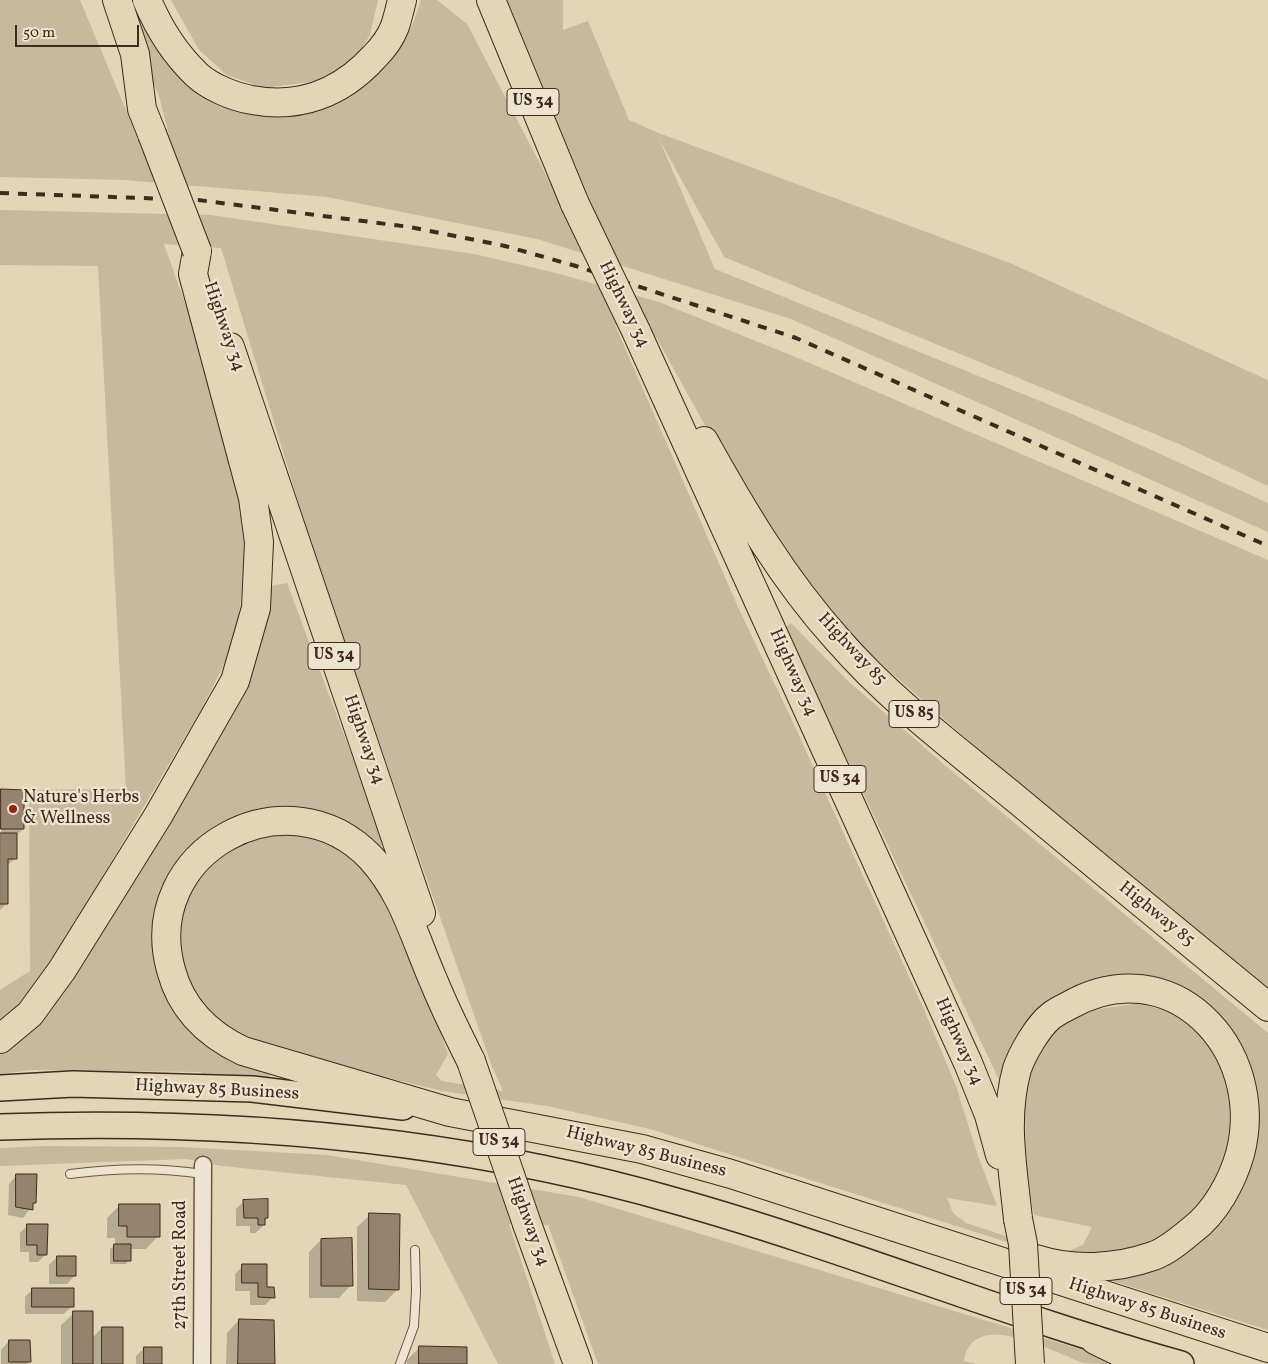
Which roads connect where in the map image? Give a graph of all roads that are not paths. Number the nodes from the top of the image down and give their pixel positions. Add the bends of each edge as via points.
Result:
1 (98, 0) edge
2 (117, 0) edge
3 (146, 0) edge
4 (402, 0) edge
5 (491, 0) edge
6 (142, 109) junction
7 (197, 251) junction
8 (640, 339) junction
9 (1268, 1007) edge
10 (0, 1039) edge
11 (471, 1061) junction
12 (0, 1088) edge
13 (450, 1112) junction
14 (0, 1127) edge
15 (203, 1170) joint
16 (70, 1174) dead end
17 (838, 1210) junction
18 (1018, 1219) junction
19 (415, 1250) dead end
20 (1095, 1340) junction
21 (1268, 1348) edge
22 (202, 1364) edge
23 (400, 1364) edge
24 (578, 1364) edge
25 (1030, 1364) edge
26 (1144, 1364) edge
27 (1181, 1364) edge

1 - 6 highway
2 - 6 highway, Highway 34 / US 34 via 135,54
3 - 4 highway via 159,29 198,76 236,97 272,104 323,95 345,85 380,51 395,27
5 - 8 highway, Highway 34 / US 34, bridge via 575,204
6 - 7 highway, Highway 34 / US 34, bridge
7 - 10 highway via 193,274 258,520 256,608 235,681 158,816 62,970 30,1014
7 - 11 highway, Highway 34 / US 34
8 - 9 highway, Highway 85 / US 85 via 673,386 739,504 782,572 837,640 962,755
8 - 18 highway, Highway 34 / US 34 via 968,1063 988,1115
11 - 13 highway via 400,900 373,860 348,841 311,824 272,821 247,826 202,853 184,874 170,904 167,956 180,997 214,1035 243,1051 285,1065
11 - 24 highway, Highway 34 / US 34, bridge
12 - 13 main road, Highway 85 Business via 73,1084 252,1089
13 - 17 highway, Highway 85 Business via 642,1149 731,1174
14 - 20 main road, Highway 85 Business via 82,1124 304,1133 400,1144 547,1169 668,1198 929,1281
15 - 16 lane via 152,1168
15 - 22 street, 27th Street Road
17 - 18 highway via 906,1218 1046,1263 1085,1268 1123,1264 1154,1256 1200,1225 1218,1202 1237,1167 1245,1138 1248,1107 1245,1084 1235,1057 1204,1015 1159,993 1127,989 1103,991 1076,1001 1050,1017 1030,1044 1018,1067 1014,1084 1009,1130
17 - 21 highway, Highway 85 Business
18 - 25 highway, Highway 34 / US 34, bridge via 1023,1244
19 - 23 lane via 414,1326
20 - 26 highway
20 - 27 main road

